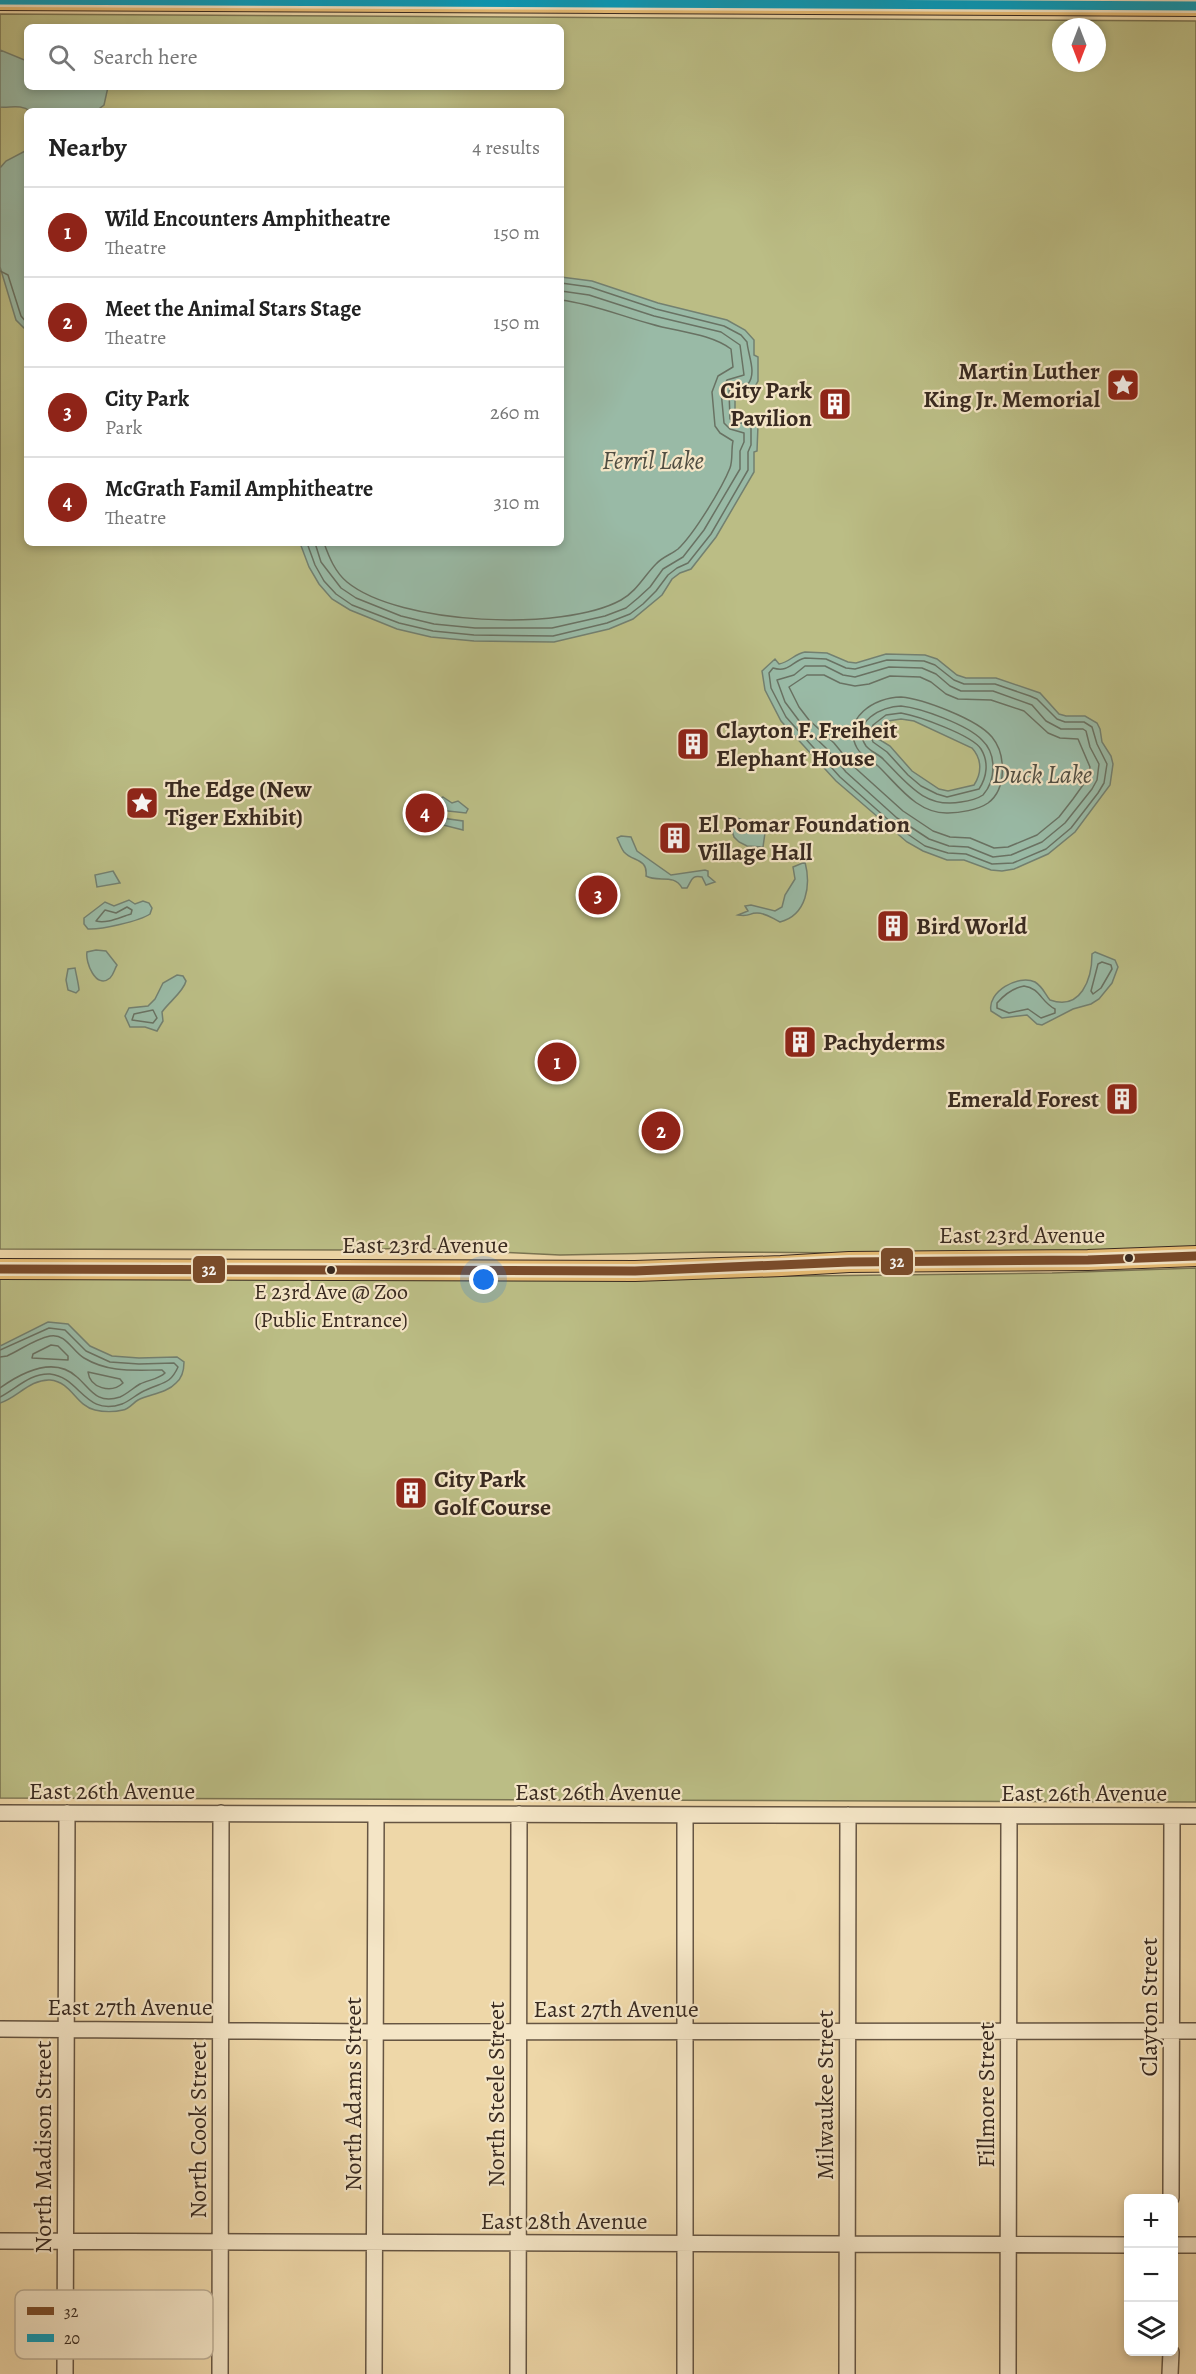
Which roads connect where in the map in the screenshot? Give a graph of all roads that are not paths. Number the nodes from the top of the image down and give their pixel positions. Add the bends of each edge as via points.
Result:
1 (0, 0) edge
2 (70, 0) edge
3 (222, 1) edge
4 (375, 1) edge
5 (535, 1) edge
6 (695, 2) edge
7 (851, 2) edge
8 (999, 2) edge
9 (1156, 3) edge
10 (1196, 6) edge
11 (1196, 1256) edge
12 (0, 1257) edge
13 (849, 1262) junction
14 (0, 1269) edge
15 (0, 1813) edge
16 (67, 1813) junction
17 (221, 1813) junction
18 (376, 1814) junction
19 (519, 1814) junction
20 (685, 1815) junction
21 (848, 1815) junction
22 (1009, 1816) junction
23 (1172, 1816) junction
24 (1196, 1816) edge
25 (0, 2029) edge
26 (66, 2029) junction
27 (221, 2030) junction
28 (1008, 2030) junction
29 (686, 2031) junction
30 (848, 2031) junction
31 (1171, 2031) junction
32 (1196, 2031) edge
33 (375, 2032) junction
34 (519, 2032) junction
35 (1171, 2194) edge
36 (0, 2241) edge
37 (66, 2241) junction
38 (220, 2242) junction
39 (374, 2242) junction
40 (518, 2243) junction
41 (686, 2244) junction
42 (1008, 2244) junction
43 (848, 2245) junction
44 (1124, 2245) edge
45 (1196, 2245) edge
46 (1178, 2246) edge
47 (66, 2290) edge
48 (1170, 2356) edge
49 (220, 2374) edge
50 (374, 2374) edge
51 (518, 2374) edge
52 (685, 2374) edge
53 (847, 2374) edge
54 (1008, 2374) edge
55 (1170, 2374) edge

1 - 2 main road
2 - 3 main road
3 - 4 main road
4 - 5 main road
5 - 6 main road
6 - 7 main road
7 - 8 main road
8 - 9 main road
9 - 10 main road
11 - 13 main road, East 23rd Avenue
12 - 13 main road, East 23rd Avenue via 715,1257
13 - 14 main road, East 23rd Avenue via 567,1271
15 - 16 street, East 26th Avenue
16 - 17 street, East 26th Avenue
16 - 26 street, North Madison Street
17 - 18 street, East 26th Avenue
17 - 27 street, North Cook Street
18 - 19 street, East 26th Avenue
18 - 33 street, North Adams Street
19 - 20 street, East 26th Avenue
19 - 34 street, North Steele Street
20 - 21 street, East 26th Avenue
20 - 29 street
21 - 22 street, East 26th Avenue
21 - 30 street, Milwaukee Street
22 - 23 street, East 26th Avenue
22 - 28 street, Fillmore Street
23 - 24 street, East 26th Avenue
23 - 31 street, Clayton Street
25 - 26 street, East 27th Avenue
26 - 27 street, East 27th Avenue
26 - 37 street, North Madison Street
27 - 33 street, East 27th Avenue
27 - 38 street, North Cook Street
28 - 30 street, East 27th Avenue
28 - 31 street, East 27th Avenue
28 - 42 street, Fillmore Street
29 - 30 street, East 27th Avenue
29 - 34 street, East 27th Avenue
29 - 41 street
30 - 43 street, Milwaukee Street
31 - 32 street, East 27th Avenue
31 - 35 street, Clayton Street
33 - 34 street, East 27th Avenue
33 - 39 street, North Adams Street
34 - 40 street, North Steele Street
36 - 37 street, East 28th Avenue
37 - 38 street, East 28th Avenue
37 - 47 street, North Madison Street
38 - 39 street, East 28th Avenue
38 - 49 street, North Cook Street
39 - 40 street, East 28th Avenue
39 - 50 street, North Adams Street
40 - 41 street, East 28th Avenue
40 - 51 street, North Steele Street
41 - 43 street, East 28th Avenue
41 - 52 street
42 - 43 street, East 28th Avenue
42 - 44 street, East 28th Avenue
42 - 54 street, Fillmore Street
43 - 53 street, Milwaukee Street
45 - 46 street
48 - 55 street

